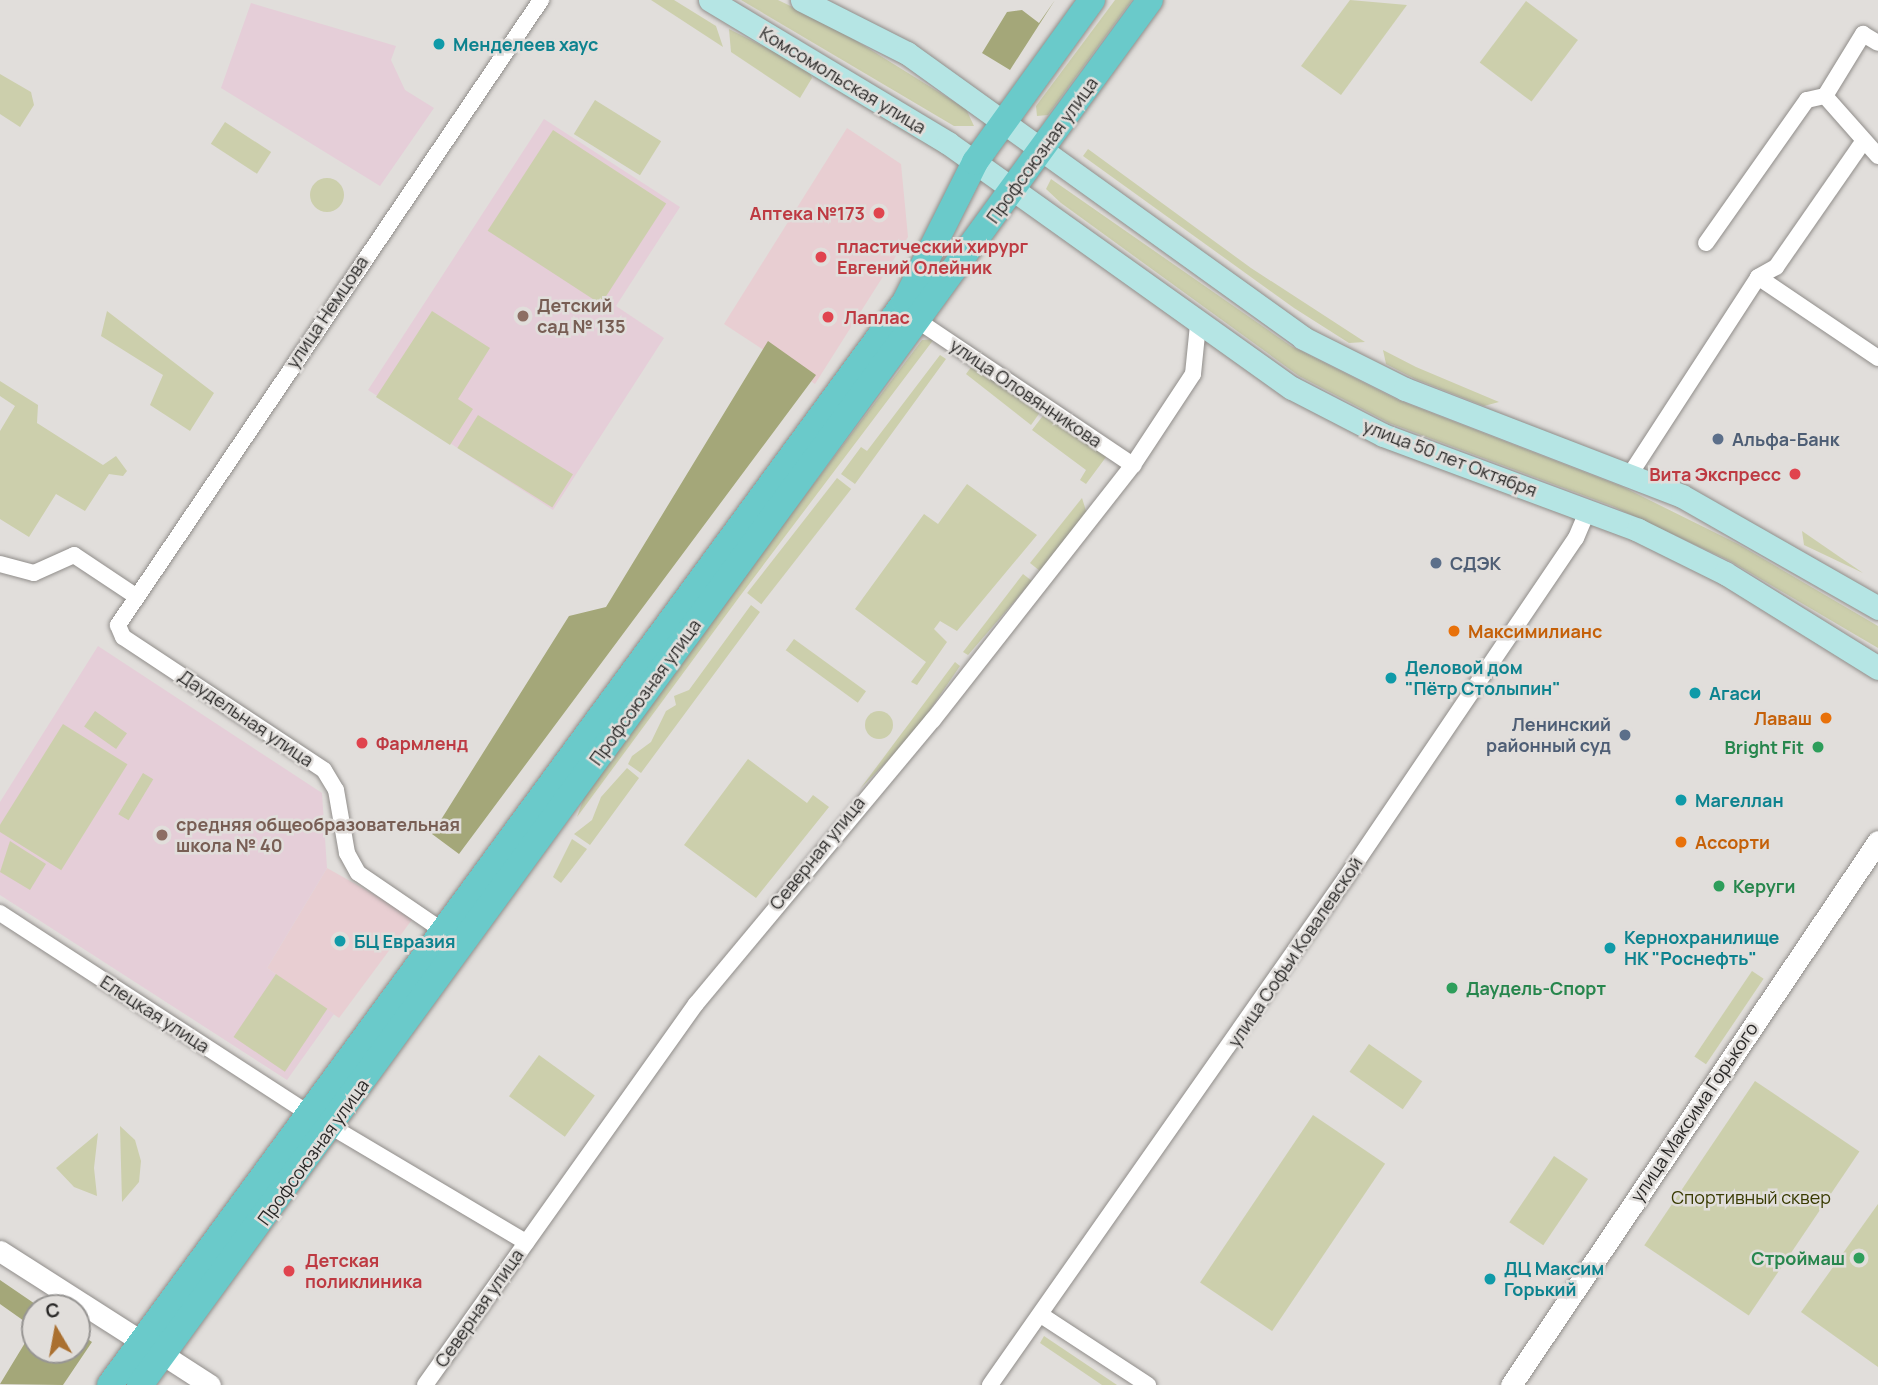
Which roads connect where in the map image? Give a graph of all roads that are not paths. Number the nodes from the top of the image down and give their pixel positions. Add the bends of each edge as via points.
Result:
1 (541, 0) edge
2 (710, 0) edge
3 (802, 0) edge
4 (1092, 0) edge
5 (1150, 0) edge
6 (1878, 43) edge
7 (1825, 96) junction
8 (1005, 120) junction
9 (1863, 142) junction
10 (1042, 149) junction
11 (1878, 156) edge
12 (975, 162) junction
13 (1014, 188) junction
14 (1706, 243) dead end
15 (1758, 277) junction
16 (920, 322) junction
17 (1198, 325) junction
18 (1878, 358) edge
19 (1133, 465) junction
20 (1629, 476) junction
21 (1588, 510) junction
22 (0, 564) edge
23 (134, 595) junction
24 (1878, 608) edge
25 (118, 625) joint
26 (1878, 668) edge
27 (1878, 841) edge
28 (0, 913) edge
29 (451, 937) junction
30 (321, 1121) junction
31 (526, 1242) junction
32 (0, 1251) edge
33 (1041, 1315) junction
34 (152, 1348) junction
35 (110, 1385) edge
36 (141, 1385) edge
37 (211, 1385) edge
38 (425, 1385) edge
39 (990, 1385) edge
40 (1148, 1385) edge
41 (1511, 1385) edge

1 - 23 street, улица Немцова
2 - 12 main road, Комсомольская улица
3 - 8 main road via 907,53
4 - 8 main road, Профсоюзная улица
5 - 10 main road, Профсоюзная улица
6 - 7 street via 1863,33
7 - 9 street
7 - 14 street via 1807,100
8 - 10 main road
8 - 12 main road, Профсоюзная улица
9 - 11 street
9 - 15 street via 1776,267
10 - 13 main road, Профсоюзная улица
10 - 20 main road via 1243,301 1303,338 1405,388
12 - 13 main road, улица 50 лет Октября
12 - 29 main road, Профсоюзная улица via 905,302
13 - 16 main road, Профсоюзная улица
13 - 17 main road, улица 50 лет Октября
15 - 18 street
15 - 20 street
16 - 19 street, улица Оловянникова
16 - 29 main road, Профсоюзная улица
17 - 19 street, Северная улица via 1194,374
17 - 21 main road, улица 50 лет Октября via 1292,388 1383,435
19 - 31 street, Северная улица via 933,720 696,1004
20 - 24 main road via 1745,527
21 - 26 main road, улица 50 лет Октября via 1725,573
21 - 33 street, улица Софьи Ковалевской via 1576,538 1345,879
22 - 23 street via 34,573 74,555
23 - 25 street, улица Немцова
25 - 29 street, Даудельная улица via 123,637 324,770 336,790 351,863
27 - 41 street, улица Максима Горького
28 - 30 street, Елецкая улица
29 - 30 main road, Профсоюзная улица
30 - 31 street, Елецкая улица
30 - 34 main road, Профсоюзная улица
31 - 38 street, Северная улица
32 - 34 street
33 - 39 street, улица Софьи Ковалевской
33 - 40 street
34 - 35 main road, Профсоюзная улица
34 - 36 main road, Профсоюзная улица
34 - 37 street

